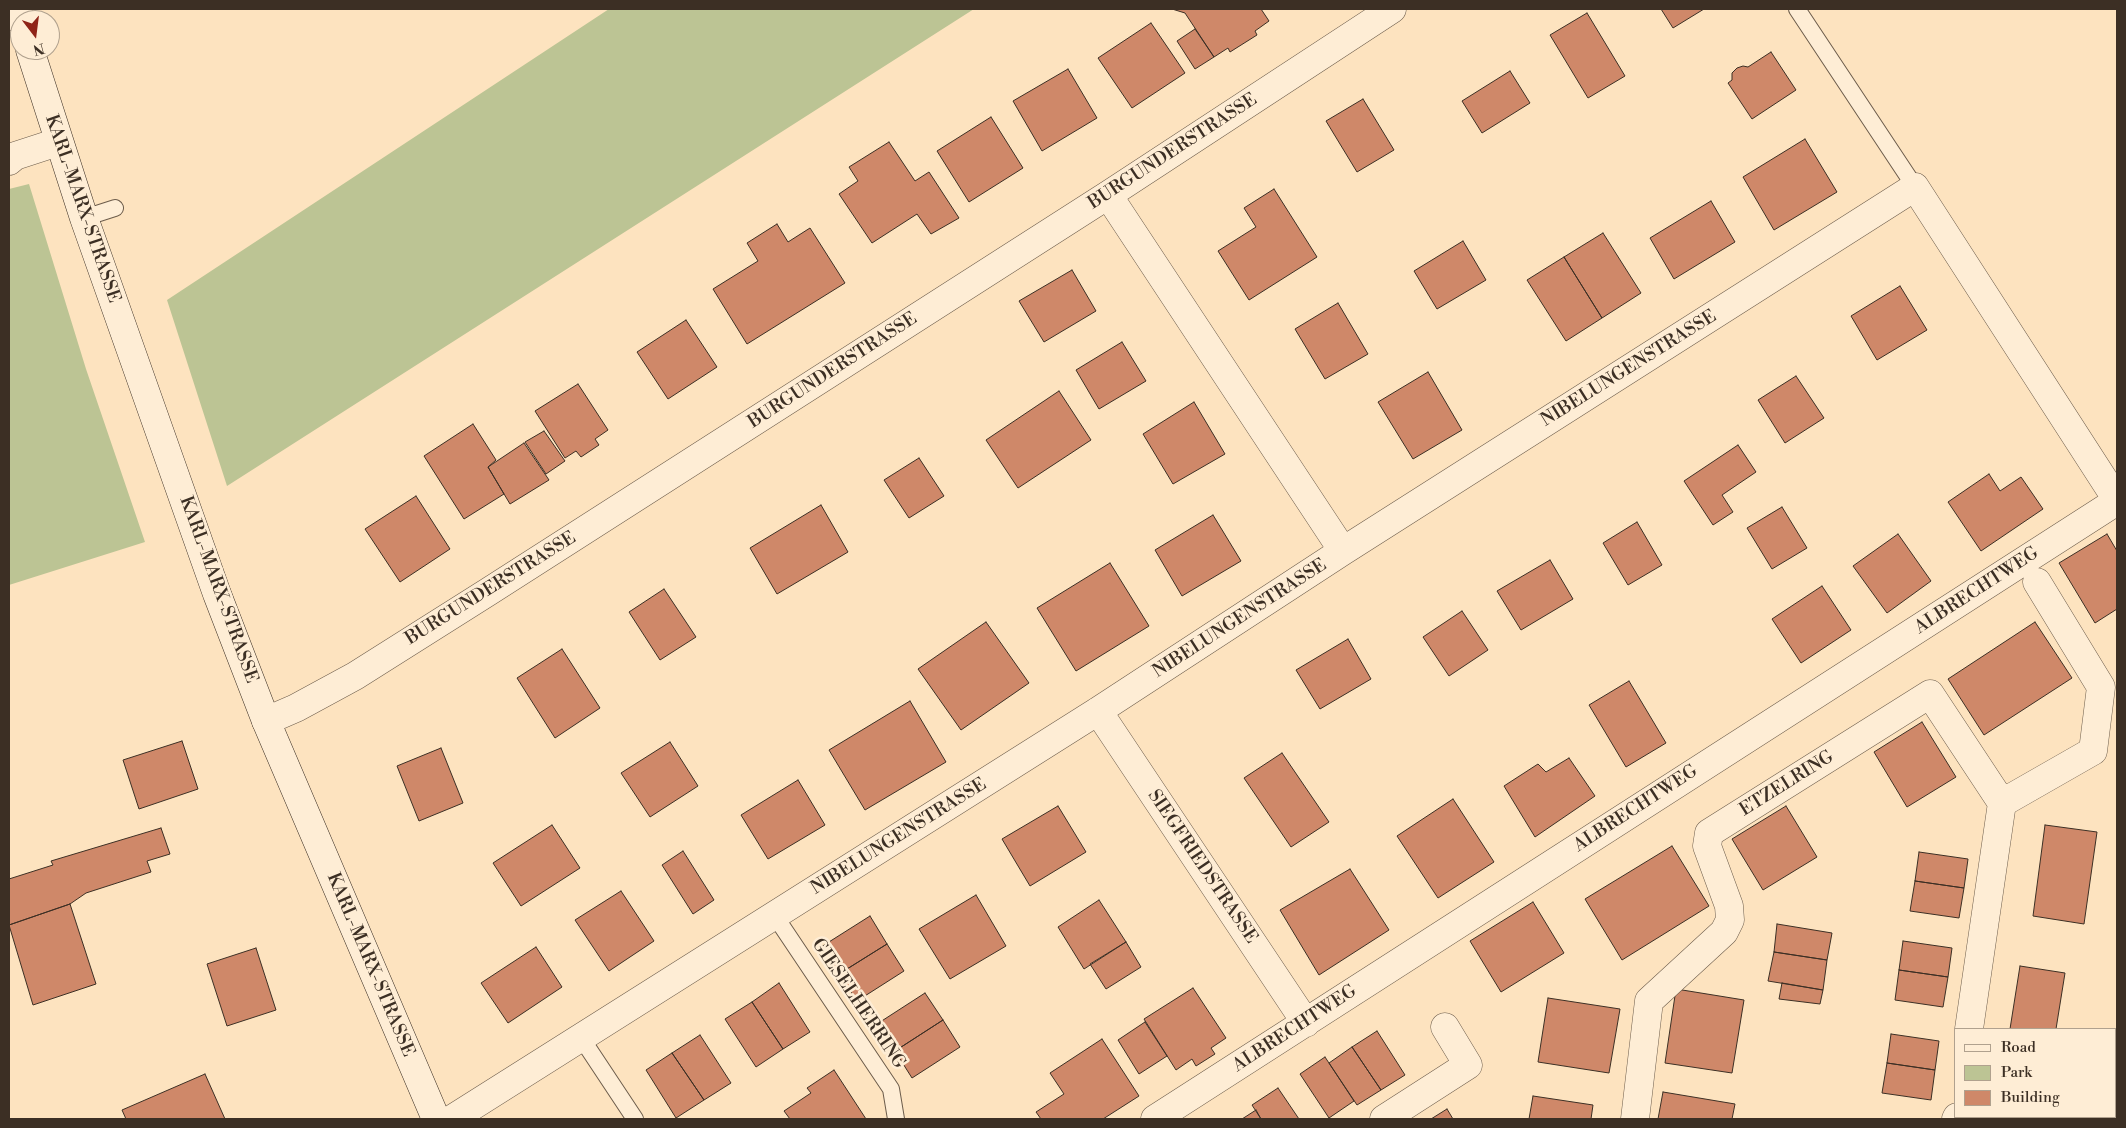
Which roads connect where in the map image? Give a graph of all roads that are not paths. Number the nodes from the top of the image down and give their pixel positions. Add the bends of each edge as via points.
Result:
1 (1392, 9) edge
2 (1797, 9) edge
3 (33, 60) edge
4 (58, 142) junction
5 (9, 161) edge
6 (1915, 187) junction
7 (1108, 195) junction
8 (115, 208) dead end
9 (84, 218) junction
10 (2117, 501) edge
11 (1343, 551) junction
12 (2037, 582) dead end
13 (1098, 711) junction
14 (266, 720) junction
15 (2002, 803) junction
16 (775, 916) junction
17 (1306, 1023) junction
18 (1445, 1027) dead end
19 (1969, 1028) edge
20 (582, 1039) junction
21 (436, 1119) edge
22 (452, 1119) edge
23 (635, 1119) edge
24 (896, 1119) edge
25 (1155, 1119) edge
26 (1384, 1119) edge
27 (1635, 1119) edge

1 - 7 street, BURGUNDERSTRASSE
2 - 6 lane
3 - 4 street, KARL-MARX-STRASSE
4 - 5 street
4 - 9 street, KARL-MARX-STRASSE
6 - 10 street, ALBRECHTWEG
6 - 11 street, NIBELUNGENSTRASSE
7 - 11 street, NIBELUNGENSTRASSE
7 - 14 street, BURGUNDERSTRASSE via 355,676 296,708
8 - 9 lane
9 - 14 street, KARL-MARX-STRASSE
10 - 17 street, ALBRECHTWEG
11 - 13 street, NIBELUNGENSTRASSE
12 - 15 street via 2101,687 2093,751
13 - 16 street, NIBELUNGENSTRASSE
13 - 17 street, SIEGFRIEDSTRASSE
14 - 21 street, KARL-MARX-STRASSE
15 - 19 street
15 - 27 street, ETZELRING via 1930,694 1709,833 1707,846 1729,906 1730,920 1724,932 1650,1001
16 - 20 street, NIBELUNGENSTRASSE
16 - 24 lane, GIESELHERRING via 891,1089
17 - 25 street, ALBRECHTWEG
18 - 26 street via 1468,1065
20 - 22 street, NIBELUNGENSTRASSE
20 - 23 lane

